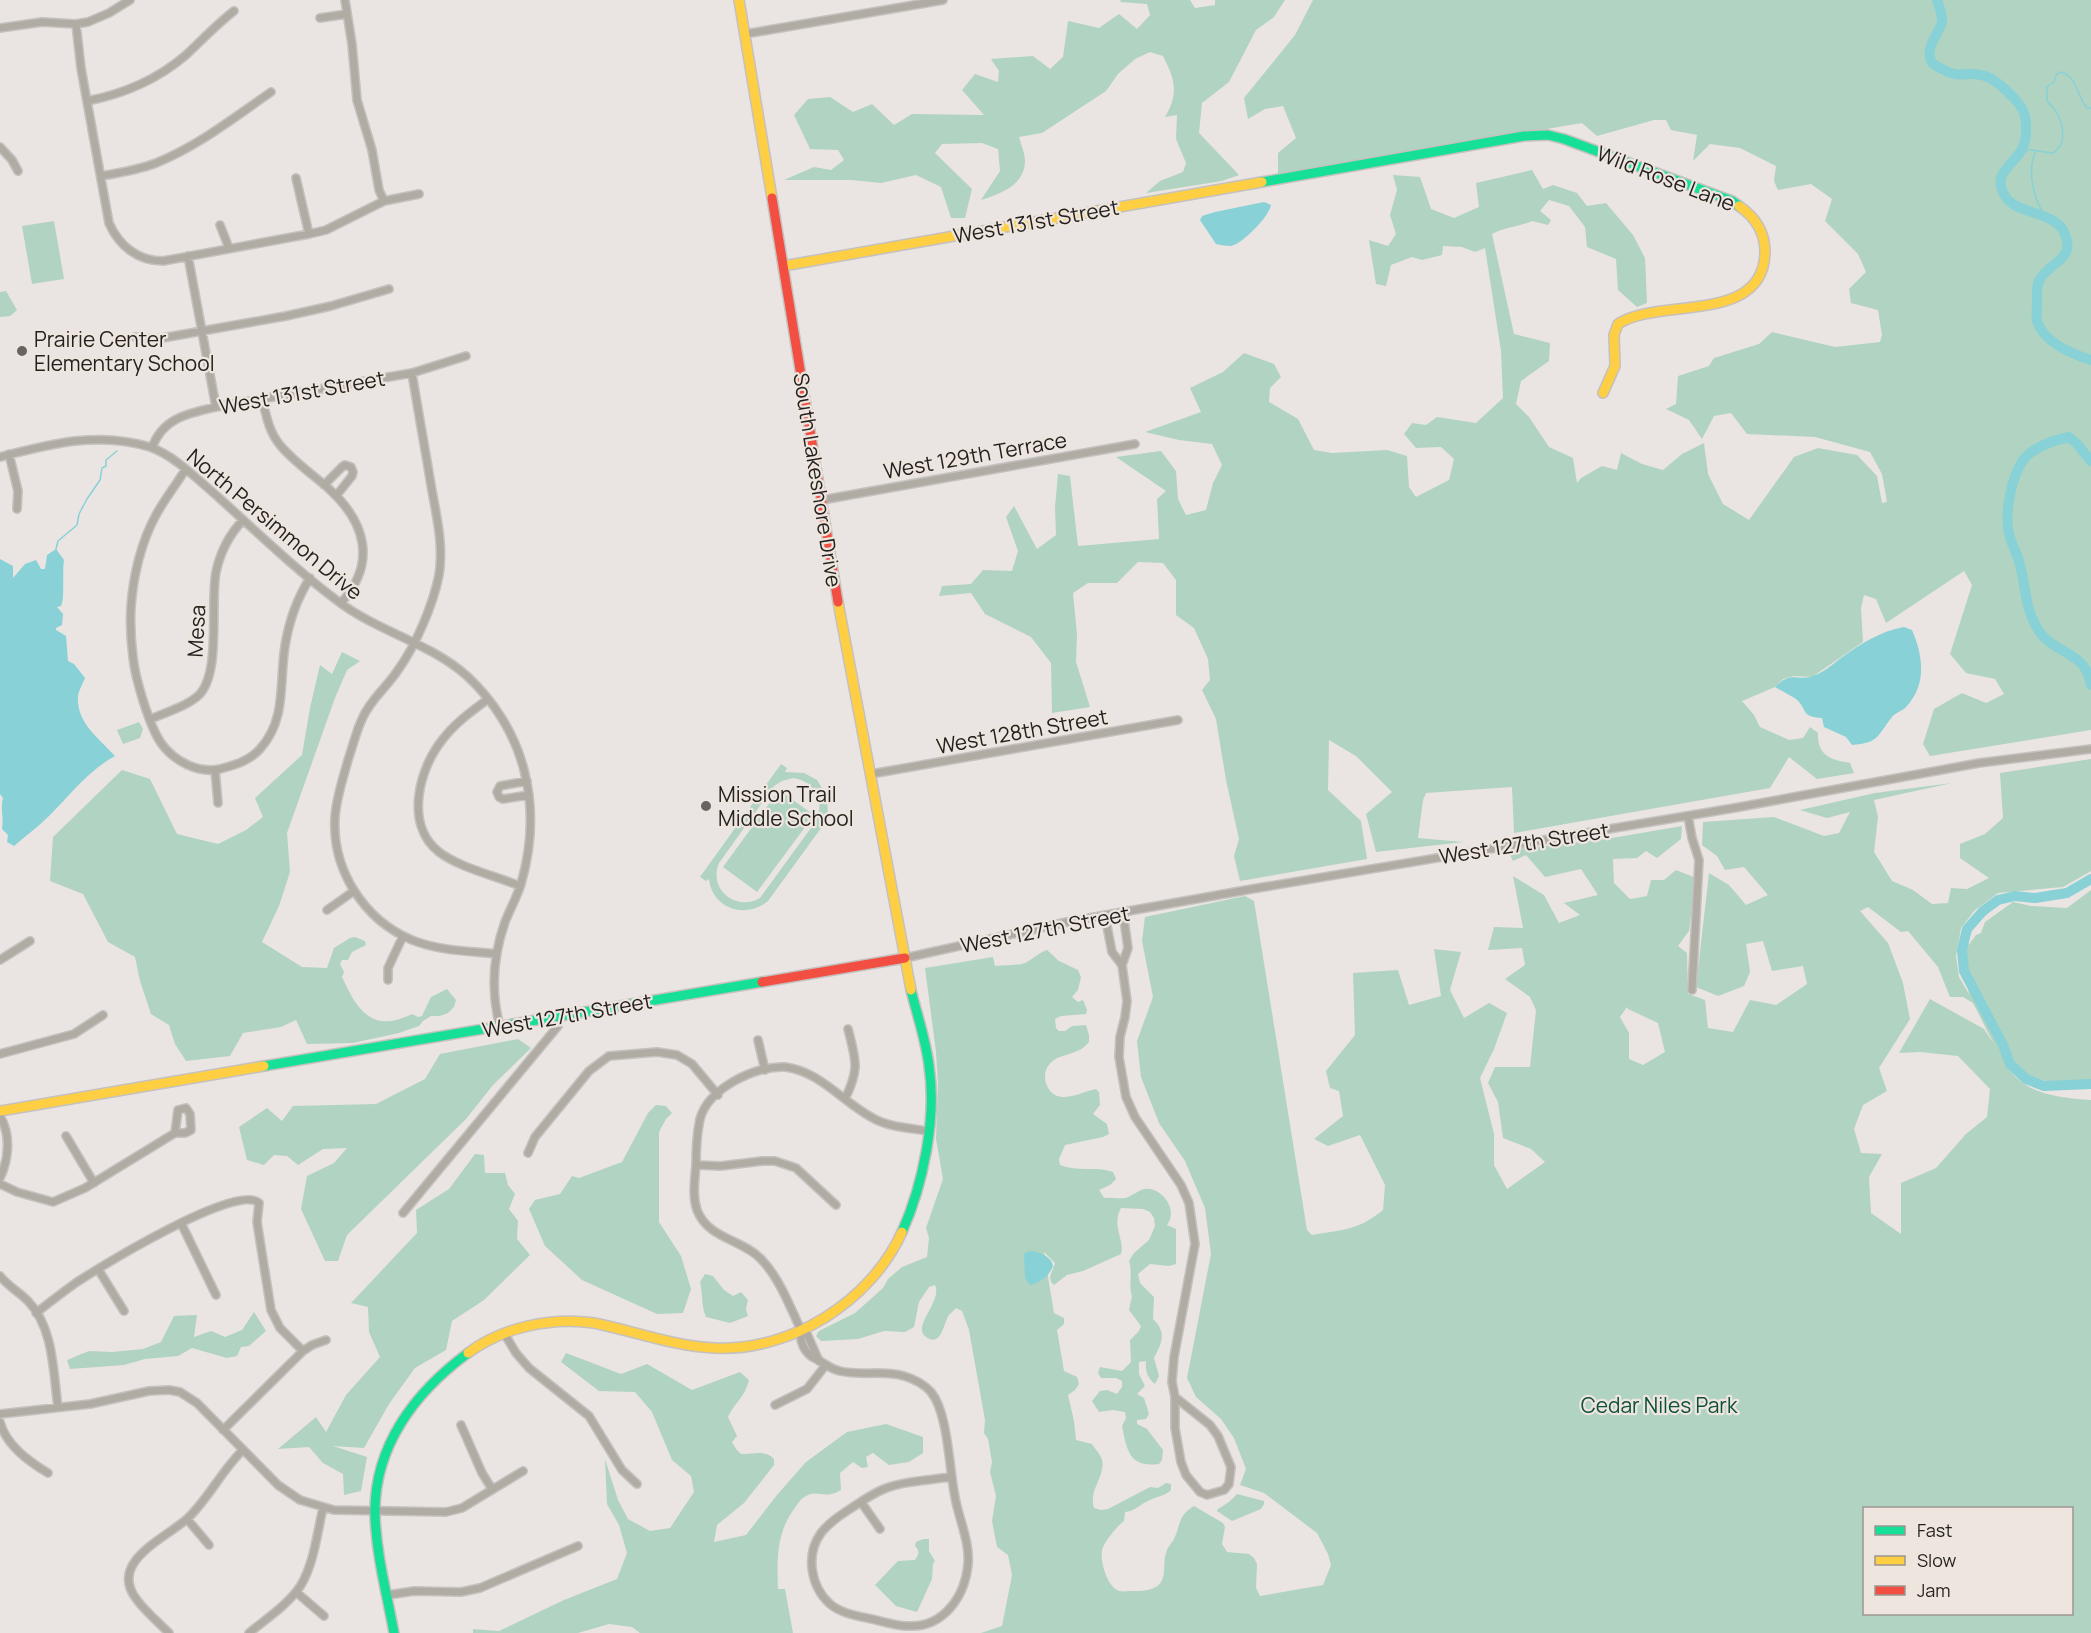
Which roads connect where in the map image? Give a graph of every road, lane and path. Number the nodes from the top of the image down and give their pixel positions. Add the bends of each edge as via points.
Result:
1 (130, 0) edge
2 (345, 0) edge
3 (739, 0) edge
4 (943, 0) edge
5 (234, 11) dead end
6 (348, 14) junction
7 (320, 18) dead end
8 (76, 24) junction
9 (0, 28) edge
10 (745, 34) junction
11 (271, 92) dead end
12 (87, 101) junction
13 (0, 147) edge
14 (18, 171) dead end
15 (101, 176) junction
16 (1289, 177) joint
17 (296, 178) dead end
18 (418, 194) dead end
19 (384, 201) junction
20 (220, 225) dead end
21 (309, 234) junction
22 (229, 248) junction
23 (188, 256) junction
24 (783, 266) junction
25 (389, 289) dead end
26 (201, 331) junction
27 (135, 337) dead end
28 (466, 356) dead end
29 (412, 373) junction
30 (1603, 393) dead end
31 (262, 398) junction
32 (216, 406) junction
33 (1135, 444) dead end
34 (152, 448) junction
35 (9, 454) junction
36 (0, 457) edge
37 (185, 470) junction
38 (324, 485) junction
39 (336, 496) junction
40 (822, 500) junction
41 (17, 509) dead end
42 (243, 520) junction
43 (309, 578) junction
44 (340, 603) junction
45 (414, 644) junction
46 (488, 699) junction
47 (151, 719) junction
48 (1178, 720) dead end
49 (2090, 749) edge
50 (215, 770) junction
51 (871, 774) junction
52 (527, 781) junction
53 (529, 795) junction
54 (218, 803) dead end
55 (1688, 816) junction
56 (520, 886) junction
57 (354, 891) junction
58 (327, 910) dead end
59 (1122, 913) junction
60 (1105, 916) junction
61 (403, 936) junction
62 (30, 941) dead end
63 (497, 954) junction
64 (906, 958) junction
65 (0, 960) edge
66 (1122, 965) junction
67 (388, 980) dead end
68 (1692, 990) dead end
69 (104, 1015) dead end
70 (557, 1017) junction
71 (500, 1027) junction
72 (848, 1029) dead end
73 (758, 1040) dead end
74 (0, 1054) edge
75 (765, 1070) junction
76 (718, 1095) junction
77 (846, 1099) junction
78 (0, 1111) edge
79 (0, 1116) edge
80 (928, 1131) junction
81 (175, 1133) dead end
82 (66, 1136) dead end
83 (528, 1153) dead end
84 (0, 1154) edge
85 (4, 1161) junction
86 (696, 1165) junction
87 (0, 1178) edge
88 (94, 1183) junction
89 (0, 1184) edge
90 (836, 1205) dead end
91 (403, 1213) dead end
92 (181, 1223) junction
93 (98, 1269) junction
94 (0, 1276) edge
95 (216, 1295) dead end
96 (124, 1311) dead end
97 (36, 1313) junction
98 (801, 1330) junction
99 (504, 1333) junction
100 (326, 1340) dead end
101 (303, 1351) junction
102 (822, 1364) junction
103 (1175, 1397) junction
104 (775, 1405) dead end
105 (57, 1407) junction
106 (0, 1414) edge
107 (0, 1422) edge
108 (460, 1425) dead end
109 (224, 1430) junction
110 (243, 1450) junction
111 (523, 1471) dead end
112 (48, 1473) dead end
113 (951, 1477) junction
114 (637, 1484) dead end
115 (492, 1489) junction
116 (861, 1502) junction
117 (323, 1508) junction
118 (375, 1511) junction
119 (187, 1519) junction
120 (880, 1529) dead end
121 (209, 1545) dead end
122 (578, 1546) dead end
123 (296, 1592) junction
124 (388, 1595) junction
125 (324, 1616) dead end
126 (169, 1633) edge
127 (249, 1633) edge
128 (394, 1633) edge

1 - 8 street via 96,19
2 - 6 street
3 - 10 street, South Lakeshore Drive
4 - 10 street
5 - 12 street via 159,75 126,91
6 - 7 street
6 - 19 street via 357,100
8 - 9 street via 42,22
8 - 12 street
10 - 24 street, South Lakeshore Drive
11 - 15 street via 168,158
12 - 15 street
13 - 14 street
15 - 23 street via 109,223 119,241 147,259 164,261
16 - 24 street, West 131st Street
16 - 30 street, Wild Rose Lane via 1548,135 1732,201 1751,213 1761,228 1766,250 1763,270 1756,282 1746,292 1726,301 1635,316 1617,323 1613,334 1615,366
17 - 21 street
18 - 19 street
19 - 21 street via 326,230
20 - 22 street
21 - 22 street
22 - 23 street
23 - 26 street
24 - 40 street, South Lakeshore Drive
25 - 26 street via 331,306
26 - 27 street via 157,339
26 - 32 street
28 - 29 street, West 131st Street
29 - 31 street, West 131st Street
29 - 45 street via 441,558 435,589
31 - 32 street, West 131st Street
31 - 38 street via 276,439
32 - 34 street, West 131st Street via 185,414 165,426
33 - 40 street, West 129th Terrace
34 - 35 street, North Persimmon Drive via 128,441 85,440
34 - 37 street, North Persimmon Drive
35 - 36 street, North Persimmon Drive
35 - 41 street via 18,491
37 - 42 street, North Persimmon Drive
37 - 47 street via 155,516 138,559 131,607 133,657
38 - 39 street
38 - 39 street via 342,467 351,467 352,476
39 - 44 street via 355,520 364,553 358,575
40 - 51 street, South Lakeshore Drive
42 - 43 street, North Persimmon Drive
42 - 47 street, Mesa via 224,548 216,572 209,679 200,694
43 - 44 street, North Persimmon Drive
43 - 50 street via 290,618 277,724 260,750 240,764
44 - 45 street, North Persimmon Drive
45 - 46 street, North Persimmon Drive via 456,667
45 - 57 street via 363,716 340,789 336,844
46 - 52 street, North Persimmon Drive via 514,740
46 - 56 street via 437,747 422,782 419,817 431,844 446,857
47 - 50 street via 162,743 181,761 196,769
48 - 51 street, West 128th Street
49 - 55 street, West 127th Street via 1979,763
50 - 54 street
51 - 64 street, South Lakeshore Drive
52 - 53 street, North Persimmon Drive
52 - 53 street via 500,786 497,792 503,799
53 - 56 street, North Persimmon Drive via 530,840
55 - 59 street, West 127th Street
55 - 68 street via 1699,860
56 - 63 street, North Persimmon Drive
57 - 58 street
57 - 61 street via 374,915
59 - 60 street, West 127th Street
59 - 66 street via 1128,948
60 - 64 street, West 127th Street
60 - 66 street via 1112,952
61 - 63 street via 427,945
61 - 67 street via 388,968
62 - 65 street
63 - 71 street, North Persimmon Drive via 494,986
64 - 70 street, West 127th Street
64 - 80 street, South Lakeshore Drive via 931,1077
66 - 103 street via 1126,1000 1119,1058 1126,1097 1181,1185 1189,1203 1195,1244 1174,1357
69 - 74 street via 74,1034
70 - 71 street, West 127th Street
70 - 91 street via 558,1026
71 - 78 street, West 127th Street
72 - 77 street via 856,1062 855,1079
73 - 75 street
75 - 76 street via 735,1080
75 - 77 street via 784,1067 811,1074
76 - 83 street via 692,1064 677,1055 657,1052 609,1056 588,1071 535,1137
76 - 86 street via 701,1118
77 - 80 street via 884,1123
79 - 85 street via 8,1148
80 - 98 street, South Lakeshore Drive via 915,1200 892,1253 878,1273 847,1301
81 - 88 street
82 - 88 street
84 - 85 street
85 - 87 street
86 - 90 street via 775,1161 795,1168
86 - 98 street via 694,1190 698,1211 712,1231 759,1257 777,1279
88 - 89 street via 53,1202
92 - 93 street
92 - 95 street
92 - 101 street via 212,1208 240,1200 258,1200 257,1222 271,1310 280,1328
93 - 96 street
93 - 97 street
94 - 97 street
97 - 105 street via 48,1338
98 - 99 street, South Lakeshore Drive via 758,1344 721,1349 686,1346 577,1320 540,1323
98 - 102 street via 807,1334
99 - 114 street via 529,1368 589,1416 622,1470
99 - 118 street, South Lakeshore Drive via 472,1348 416,1399 391,1438 382,1464
100 - 101 street
101 - 109 street
102 - 104 street via 807,1389
102 - 113 street via 850,1373 902,1376 927,1388 941,1413
103 - 103 street via 1175,1428 1186,1475 1207,1495 1224,1490 1229,1484 1231,1467 1218,1436
105 - 106 street
105 - 109 street via 169,1390 189,1396
107 - 112 street via 14,1446
108 - 115 street
109 - 110 street
110 - 117 street via 290,1494
110 - 119 street
111 - 115 street
113 - 116 street via 885,1488
113 - 116 street via 967,1548 967,1570 953,1606 924,1625 908,1626 851,1615 832,1605 816,1584 812,1556 819,1535
115 - 118 street via 462,1508 446,1512
116 - 120 street
117 - 118 street
117 - 123 street via 310,1565
118 - 124 street, South Lakeshore Drive
119 - 121 street
119 - 126 street via 136,1558 129,1574 138,1602
122 - 124 street via 480,1588
123 - 125 street
123 - 127 street
124 - 128 street, South Lakeshore Drive

